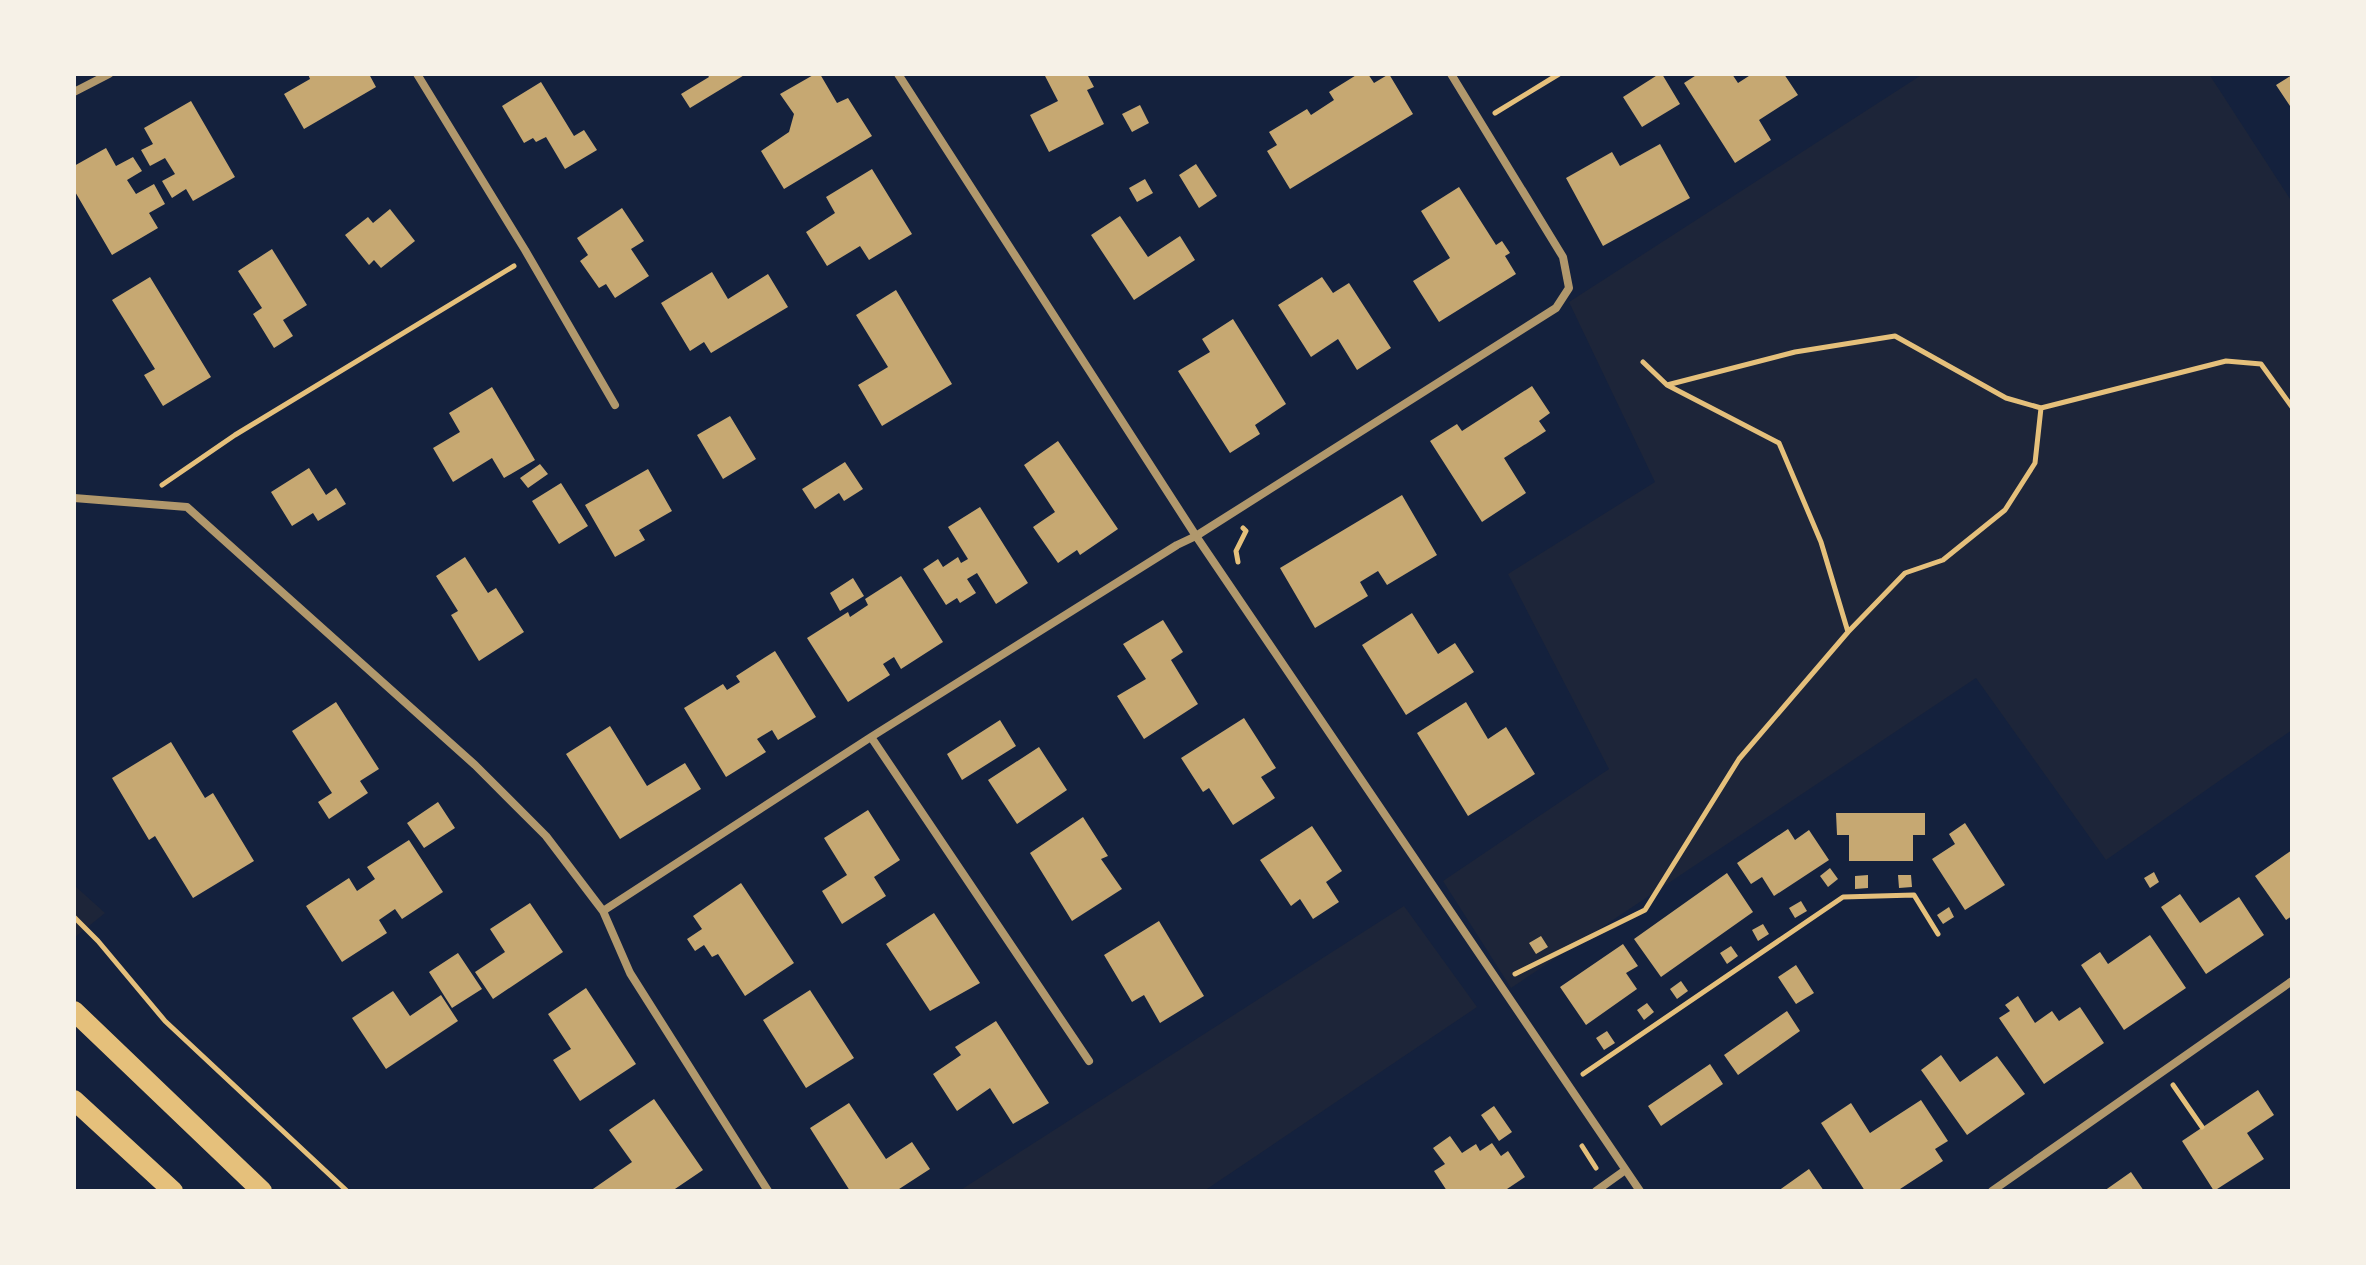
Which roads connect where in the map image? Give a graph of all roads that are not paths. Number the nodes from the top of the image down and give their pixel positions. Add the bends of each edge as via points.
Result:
1 (109, 74) edge
2 (417, 74) edge
3 (898, 74) edge
4 (1451, 74) edge
5 (74, 92) edge
6 (615, 405) dead end
7 (74, 498) edge
8 (1196, 536) junction
9 (871, 737) junction
10 (603, 911) junction
11 (2292, 981) edge
12 (74, 1011) edge
13 (1089, 1061) dead end
14 (74, 1100) edge
15 (1624, 1171) junction
16 (173, 1191) edge
17 (262, 1191) edge
18 (768, 1191) edge
19 (1596, 1191) edge
20 (1640, 1191) edge
21 (1992, 1191) edge

1 - 5 street
2 - 6 street
3 - 8 street
4 - 8 street via 1563,257 1569,288 1556,308
7 - 10 street via 187,507 475,765 546,836
8 - 9 street
8 - 15 street
9 - 10 street
9 - 13 street
10 - 18 street via 630,973
11 - 21 street
12 - 17 main road
14 - 16 main road
15 - 19 street
15 - 20 street

